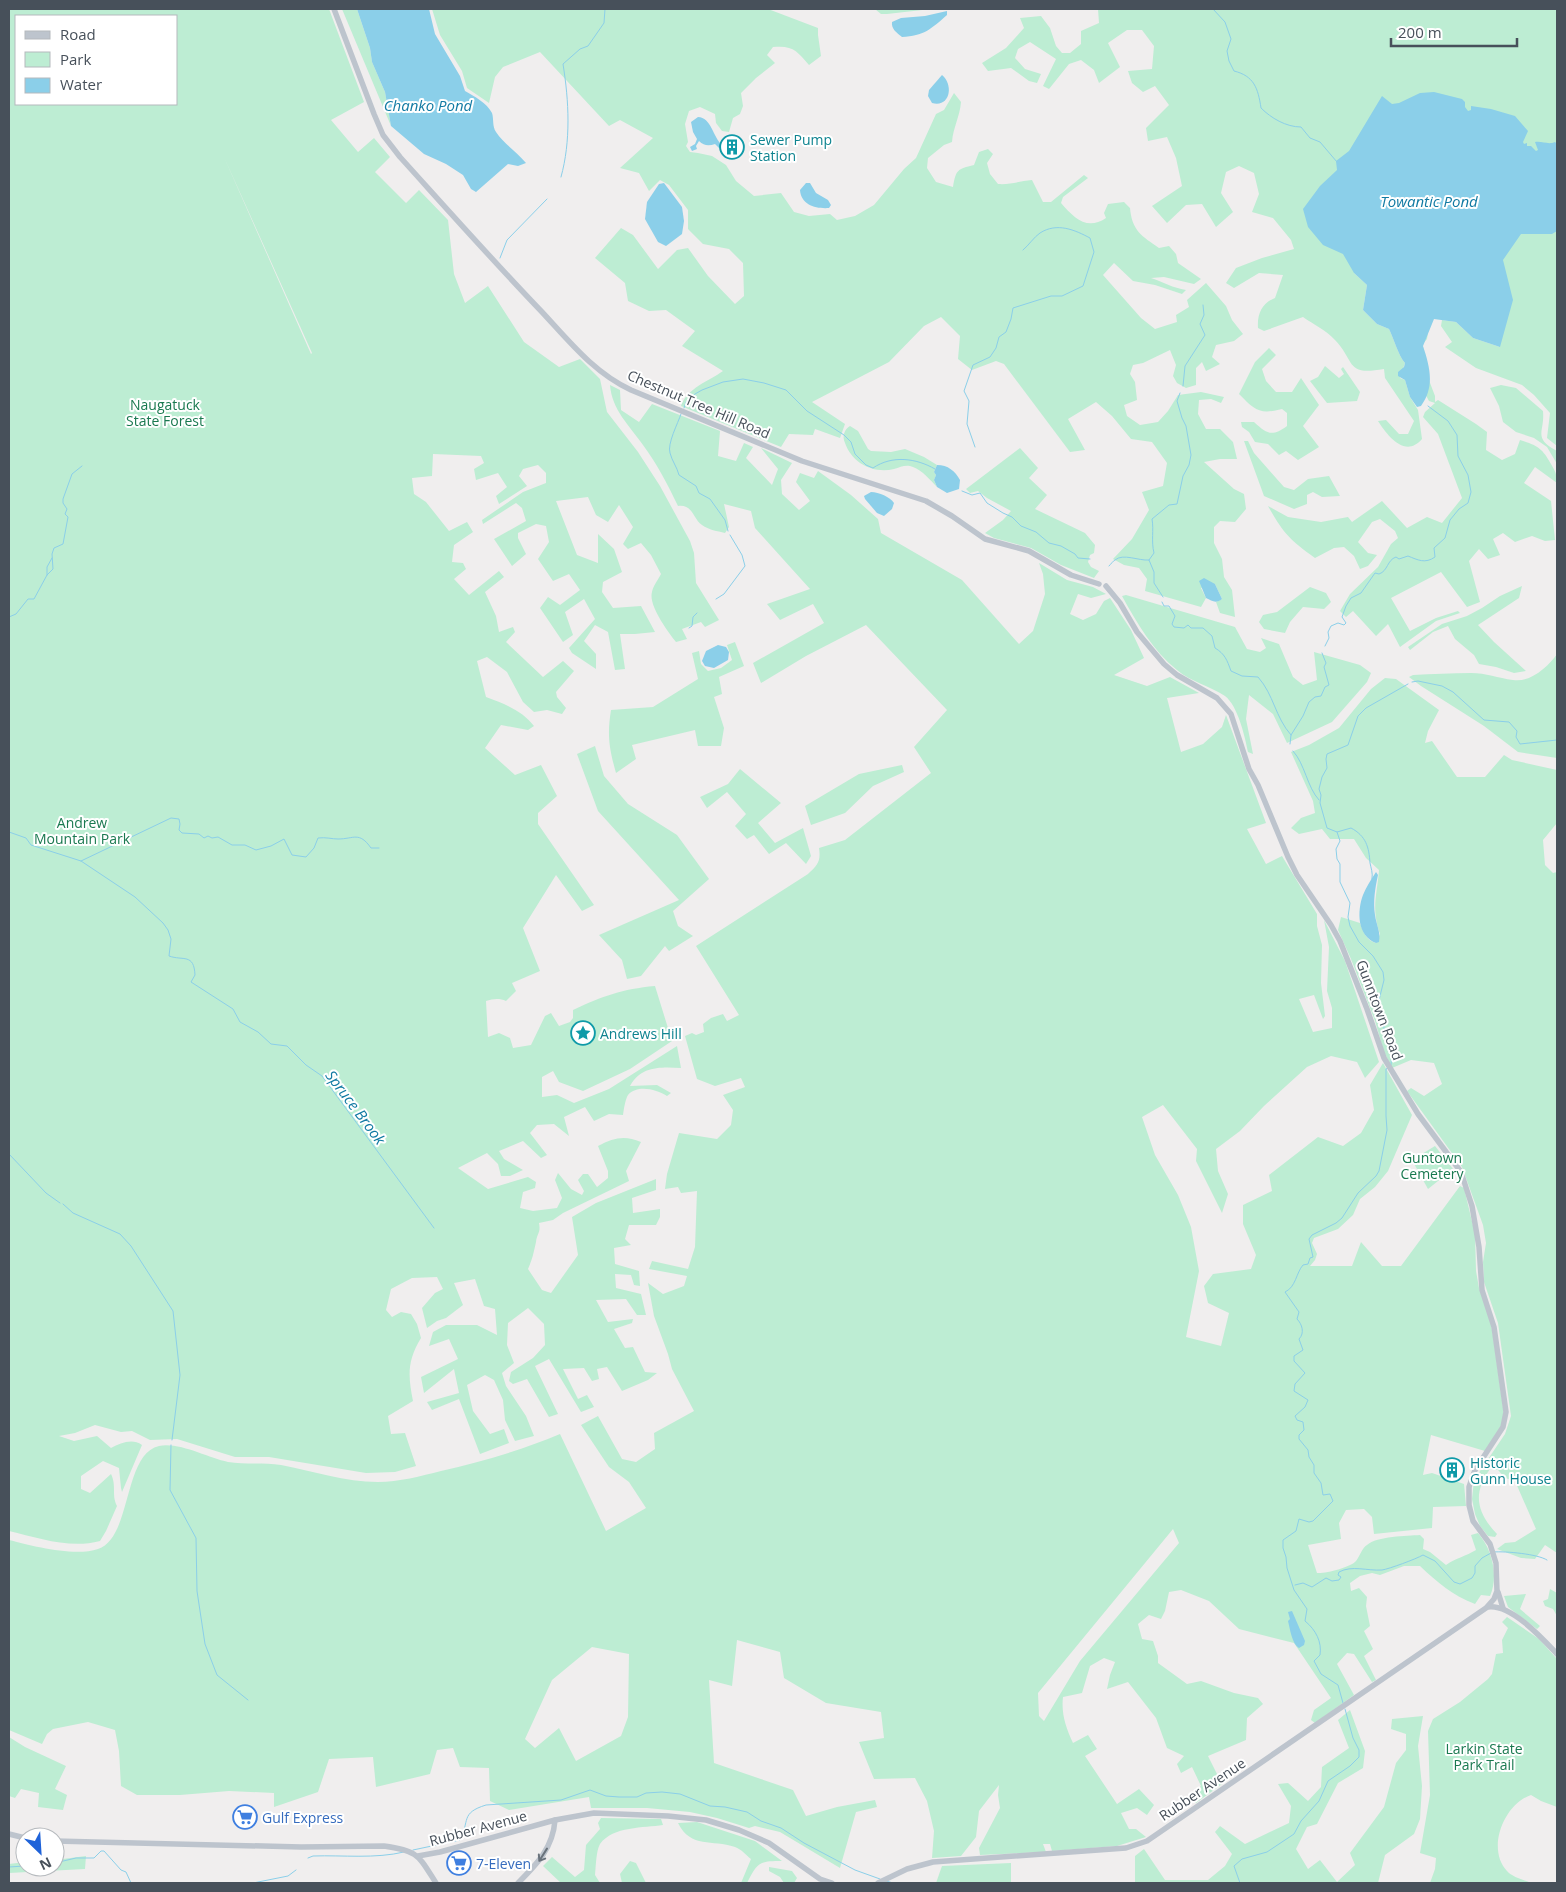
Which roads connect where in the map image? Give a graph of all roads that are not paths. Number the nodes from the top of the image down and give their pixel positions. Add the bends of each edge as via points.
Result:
1 (334, 9) edge
2 (1098, 584) dead end
3 (1106, 586) dead end
4 (1498, 1591) junction
5 (1488, 1607) junction
6 (1503, 1608) junction
7 (1557, 1654) edge
8 (555, 1820) junction
9 (65, 1841) edge
10 (417, 1855) junction
11 (436, 1883) edge
12 (518, 1883) edge
13 (832, 1883) edge
14 (879, 1883) edge

1 - 2 street, Chestnut Tree Hill Road via 374,114 400,157 512,282 606,376 631,390 802,461 926,501 985,539 1029,551 1072,575
3 - 4 street, Gunntown Road via 1137,632 1164,664 1217,698 1231,714 1249,769 1293,868 1340,941 1390,1071 1461,1172 1472,1206 1482,1290 1494,1327 1506,1412 1501,1431 1471,1478 1469,1487 1473,1520 1494,1552
4 - 5 street, Rubber Avenue
4 - 6 street, Gunntown Road
5 - 6 street
5 - 14 street, Rubber Avenue via 1147,1841 1126,1848 933,1862 907,1869
6 - 7 street
8 - 10 street, Rubber Avenue via 440,1852
8 -> 12 street via 550,1846 539,1863
8 - 13 street, Rubber Avenue via 594,1813 706,1820 769,1843 820,1879
9 - 10 street, Rubber Avenue via 384,1846
10 - 11 street

